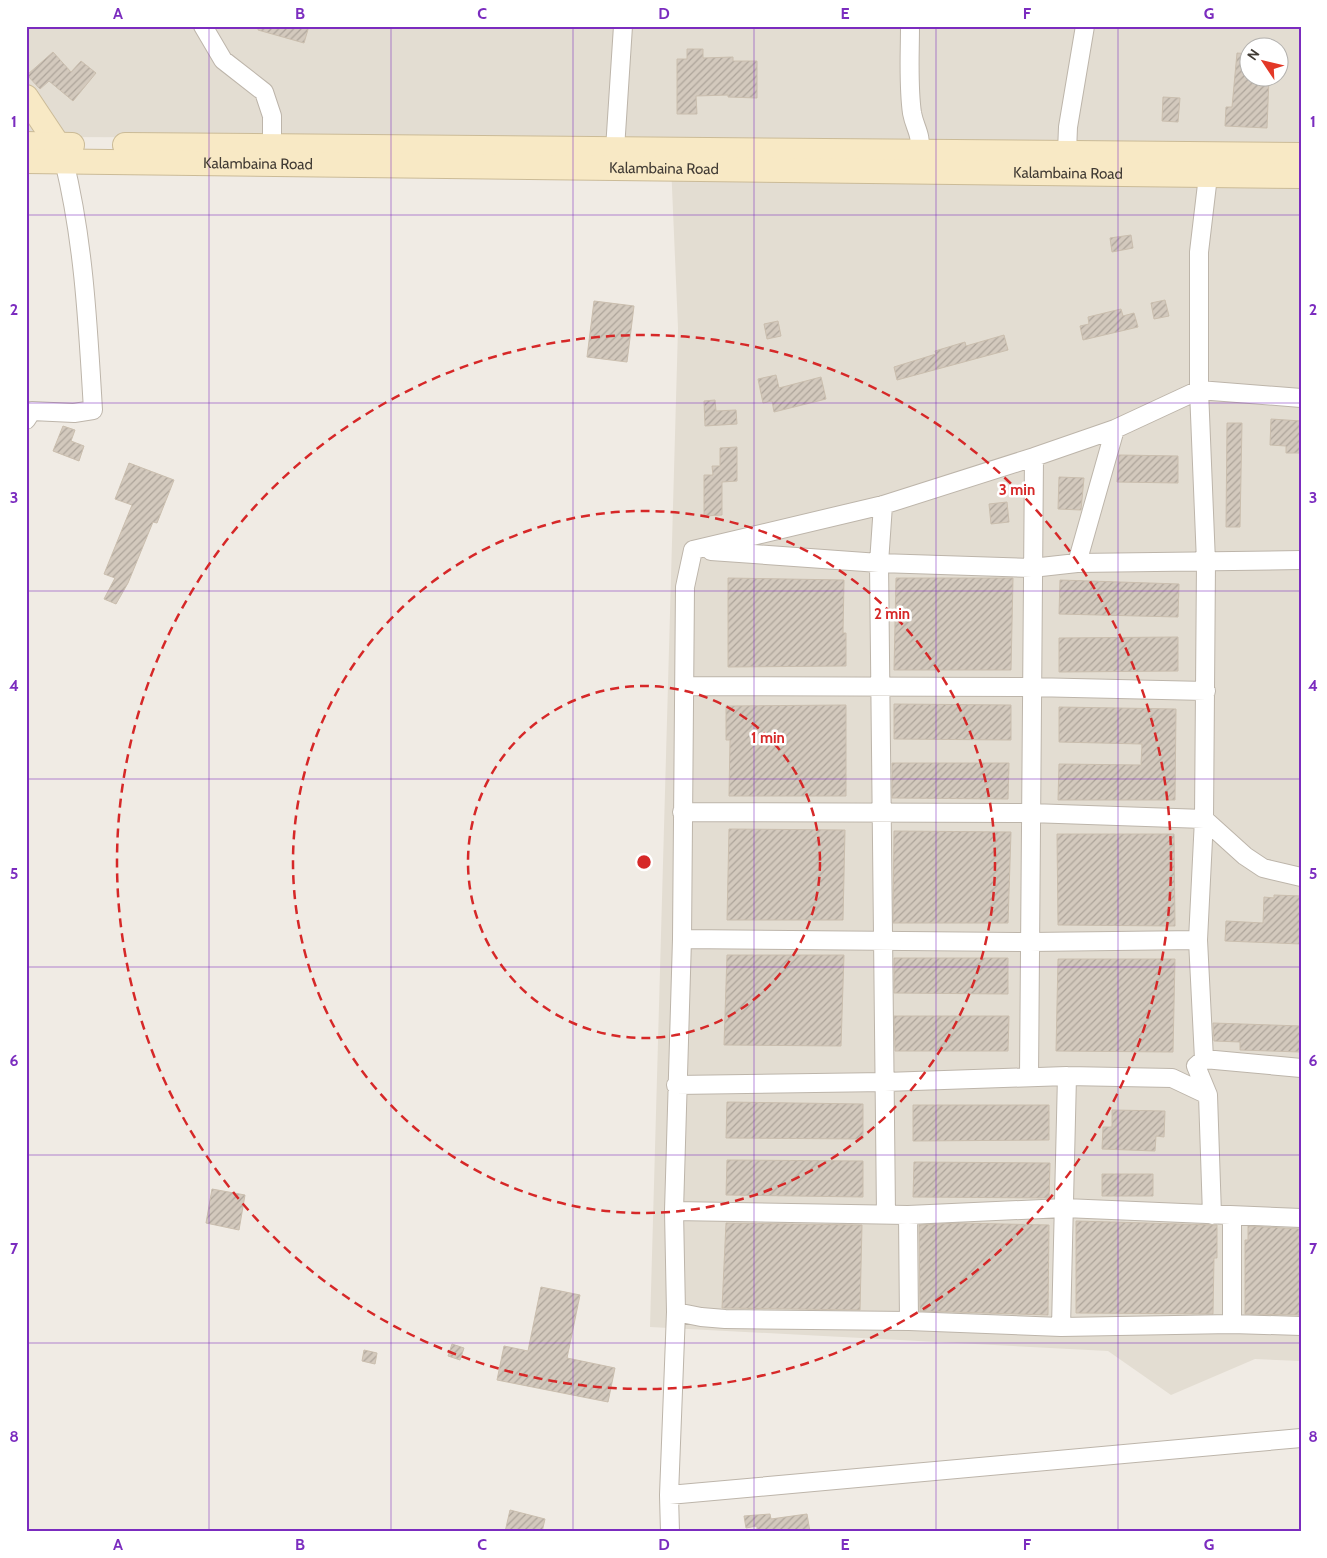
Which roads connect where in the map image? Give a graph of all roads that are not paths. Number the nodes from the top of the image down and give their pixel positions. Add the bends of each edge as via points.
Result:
1 (203, 26) edge
2 (623, 26) edge
3 (910, 26) edge
4 (1085, 26) edge
5 (26, 97) edge
6 (26, 144) edge
7 (272, 146) junction
8 (615, 149) junction
9 (919, 151) junction
10 (1067, 152) junction
11 (61, 153) junction
12 (1301, 155) edge
13 (26, 161) edge
14 (1208, 176) junction
15 (1301, 176) edge
16 (1199, 390) junction
17 (1301, 398) edge
18 (26, 420) edge
19 (1115, 428) junction
20 (1034, 457) junction
21 (883, 505) junction
22 (693, 550) junction
23 (1301, 560) edge
24 (1206, 562) junction
25 (879, 563) junction
26 (1077, 563) junction
27 (1032, 568) junction
28 (684, 686) junction
29 (881, 687) junction
30 (1030, 687) junction
31 (1206, 691) junction
32 (682, 812) junction
33 (1030, 813) junction
34 (882, 814) junction
35 (1204, 819) junction
36 (1300, 876) edge
37 (682, 939) junction
38 (1198, 940) junction
39 (884, 942) junction
40 (1030, 942) junction
41 (1200, 1063) junction
42 (1301, 1068) edge
43 (1067, 1076) junction
44 (1029, 1077) junction
45 (1172, 1078) junction
46 (885, 1082) junction
47 (676, 1084) junction
48 (1208, 1095) junction
49 (1064, 1208) junction
50 (674, 1211) junction
51 (886, 1214) junction
52 (908, 1215) junction
53 (1212, 1215) junction
54 (1232, 1216) junction
55 (1301, 1218) edge
56 (676, 1312) junction
57 (909, 1321) junction
58 (1232, 1324) junction
59 (1301, 1326) edge
60 (1061, 1327) junction
61 (1301, 1438) edge
62 (669, 1495) junction
63 (670, 1532) edge

1 - 7 street via 223,60 264,92 272,116
2 - 8 street
3 - 9 street via 910,84 913,115 921,140
4 - 10 street via 1068,127
5 - 11 main road
6 - 11 main road
7 - 8 main road
7 - 11 main road
8 - 9 main road
9 - 10 main road
10 - 12 main road
11 - 13 main road, Kalambaina Road
11 - 14 main road, Kalambaina Road
11 - 18 street via 72,190 83,276 93,410 32,412
14 - 15 main road, Kalambaina Road
14 - 16 street via 1199,252
16 - 17 street
16 - 19 street
16 - 24 street
19 - 20 street
19 - 26 street
20 - 21 street
20 - 27 street
21 - 22 street
21 - 25 street
22 - 25 street
22 - 28 street via 685,587
23 - 24 street
24 - 26 street
24 - 31 street
25 - 27 street
25 - 29 street
26 - 27 street
27 - 30 street
28 - 29 street
28 - 32 street
29 - 30 street
29 - 34 street
30 - 31 street
30 - 33 street
31 - 35 street
32 - 34 street
32 - 37 street
33 - 34 street
33 - 35 street
33 - 40 street
34 - 39 street
35 - 36 street via 1263,868
35 - 38 street
37 - 39 street
37 - 47 street
38 - 40 street
38 - 41 street
39 - 40 street
39 - 46 street
40 - 44 street
41 - 42 street
41 - 45 street
41 - 48 street
43 - 44 street
43 - 45 street
43 - 49 street
44 - 46 street
45 - 48 street
46 - 47 street
46 - 51 street
47 - 50 street
48 - 53 street
49 - 52 street
49 - 53 street
49 - 60 street
50 - 51 street
50 - 56 street
51 - 52 street
52 - 57 street
53 - 54 street
54 - 55 street
54 - 58 street
56 - 57 street via 725,1319
56 - 62 street
57 - 60 street
58 - 59 street
58 - 60 street
61 - 62 street
62 - 63 street

